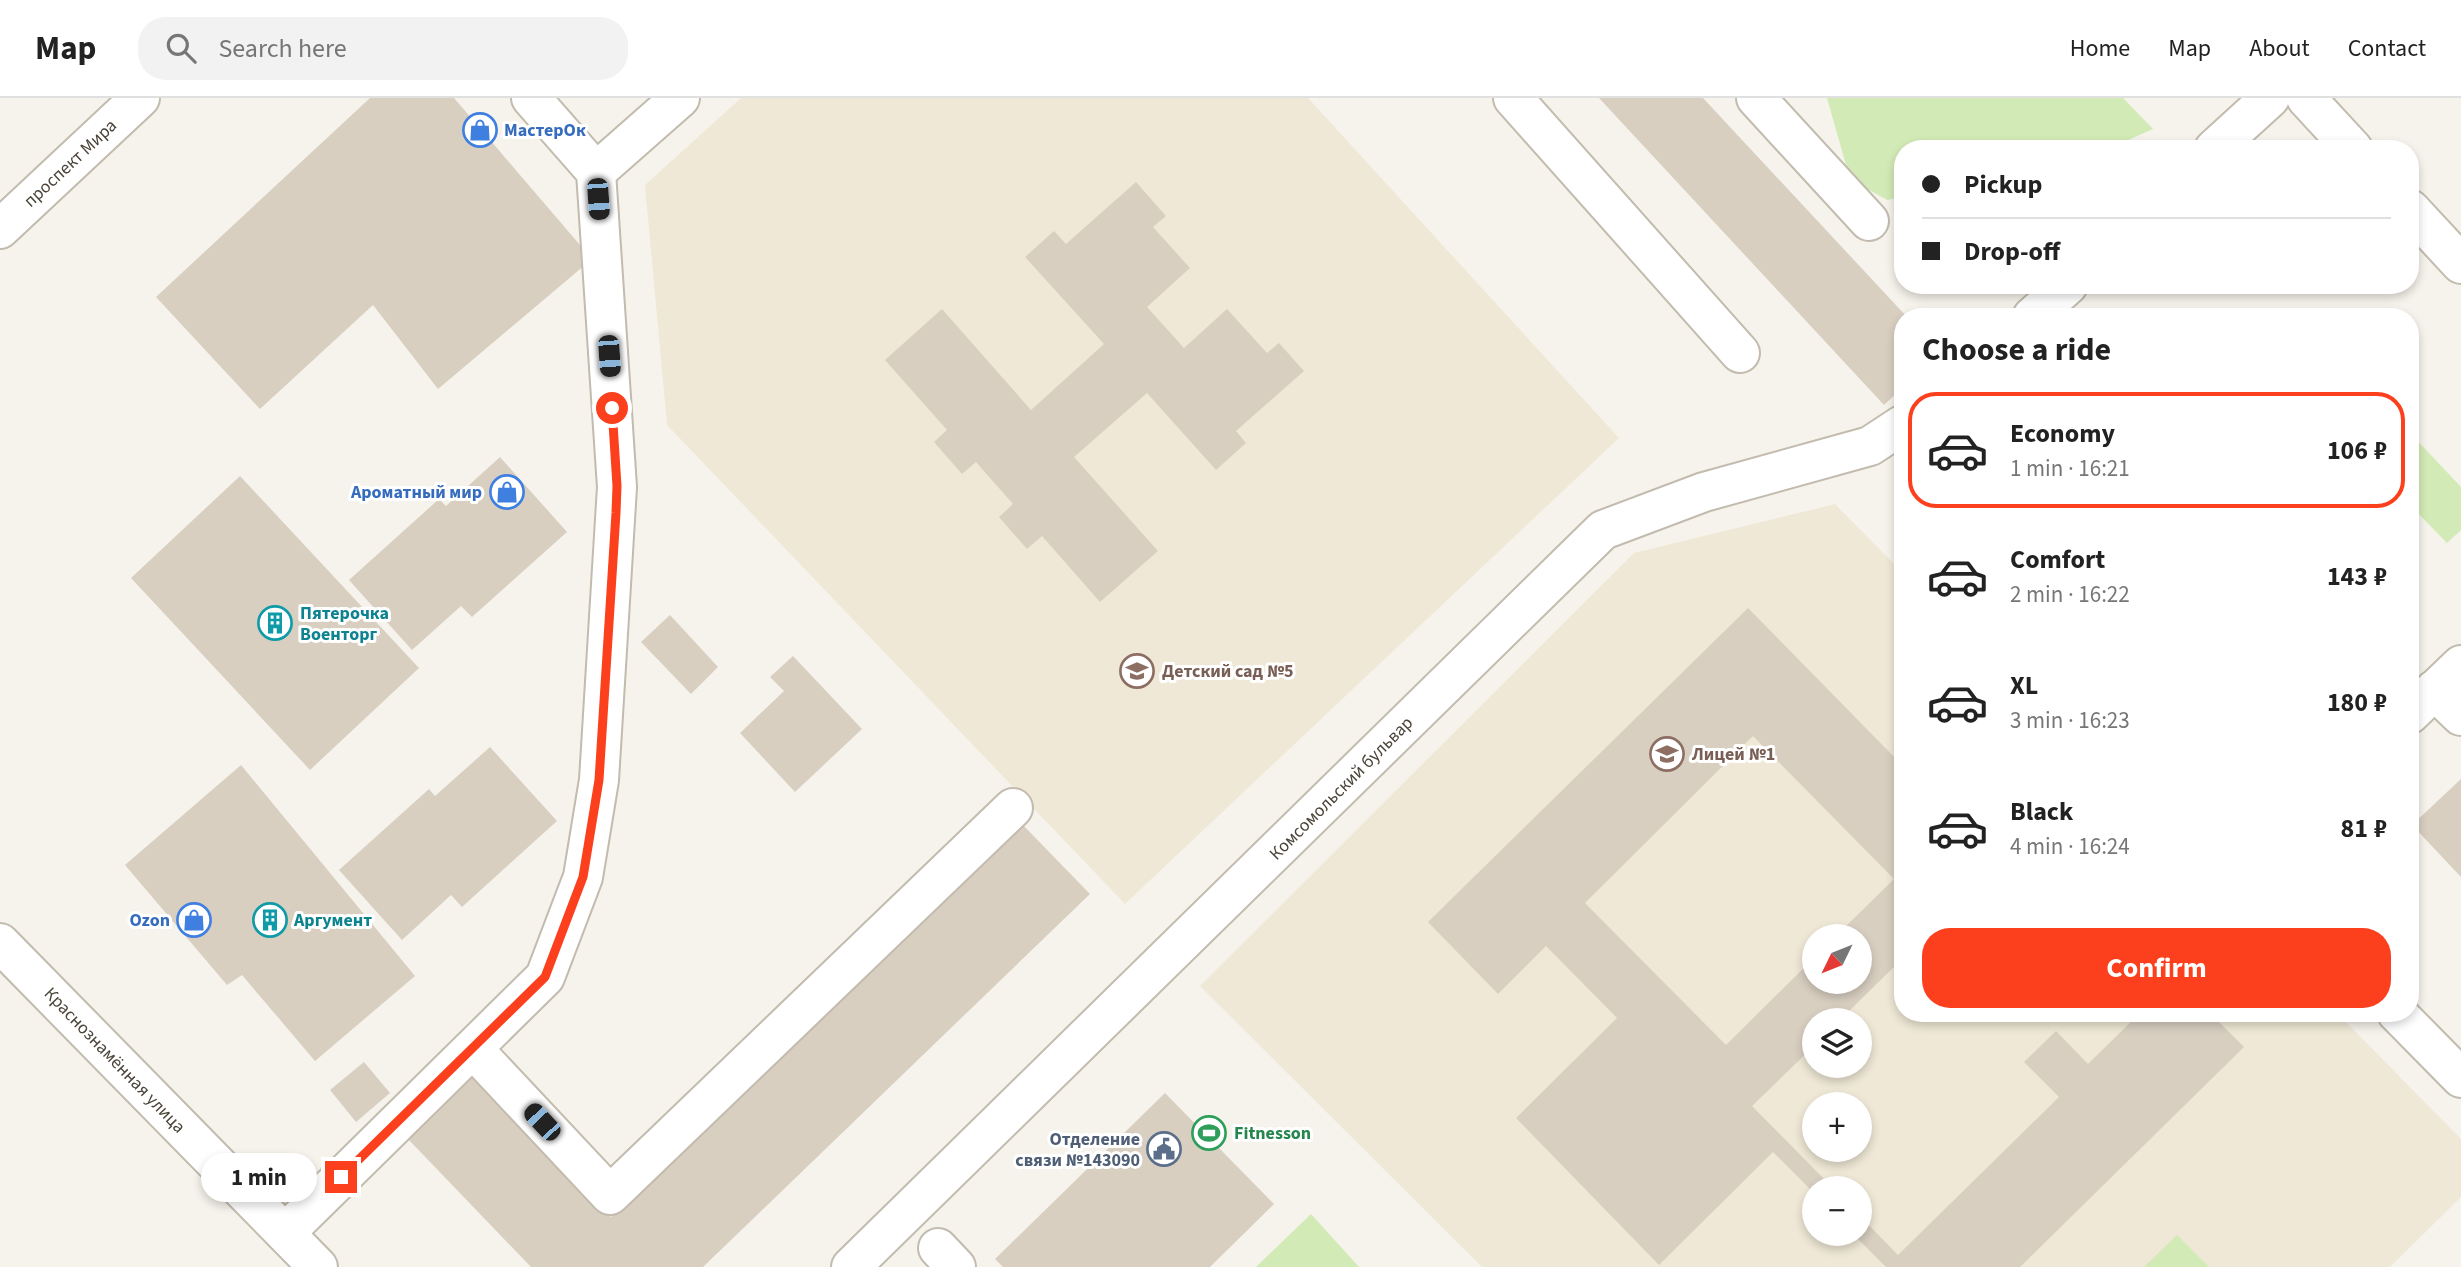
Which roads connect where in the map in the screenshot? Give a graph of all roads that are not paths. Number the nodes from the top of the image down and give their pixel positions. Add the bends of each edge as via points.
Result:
1 (140, 98) edge
2 (531, 98) edge
3 (680, 98) edge
4 (1513, 98) edge
5 (1756, 98) edge
6 (2270, 98) edge
7 (2306, 98) edge
8 (2224, 140) edge
9 (2345, 140) edge
10 (596, 172) junction
11 (2419, 219) edge
12 (1869, 221) dead end
13 (0, 229) edge
14 (2461, 264) edge
15 (2058, 294) edge
16 (2042, 308) edge
17 (1740, 353) dead end
18 (1894, 430) edge
19 (1013, 808) dead end
20 (0, 943) edge
21 (2406, 1022) edge
22 (474, 1050) junction
23 (2461, 1078) edge
24 (285, 1233) junction
25 (318, 1267) edge
26 (851, 1267) edge

1 - 13 street, проспект Мира
2 - 10 street
3 - 10 street
4 - 17 street
5 - 12 street
6 - 8 street
7 - 9 street
10 - 22 street via 617,486 599,780 583,877 545,977
11 - 14 street
15 - 16 street
18 - 26 street, Комсомольский бульвар via 1870,446 1704,492 1603,530
19 - 22 street via 610,1195
20 - 24 street, Краснознамённая улица
21 - 23 street
22 - 24 street
24 - 25 street, Краснознамённая улица

